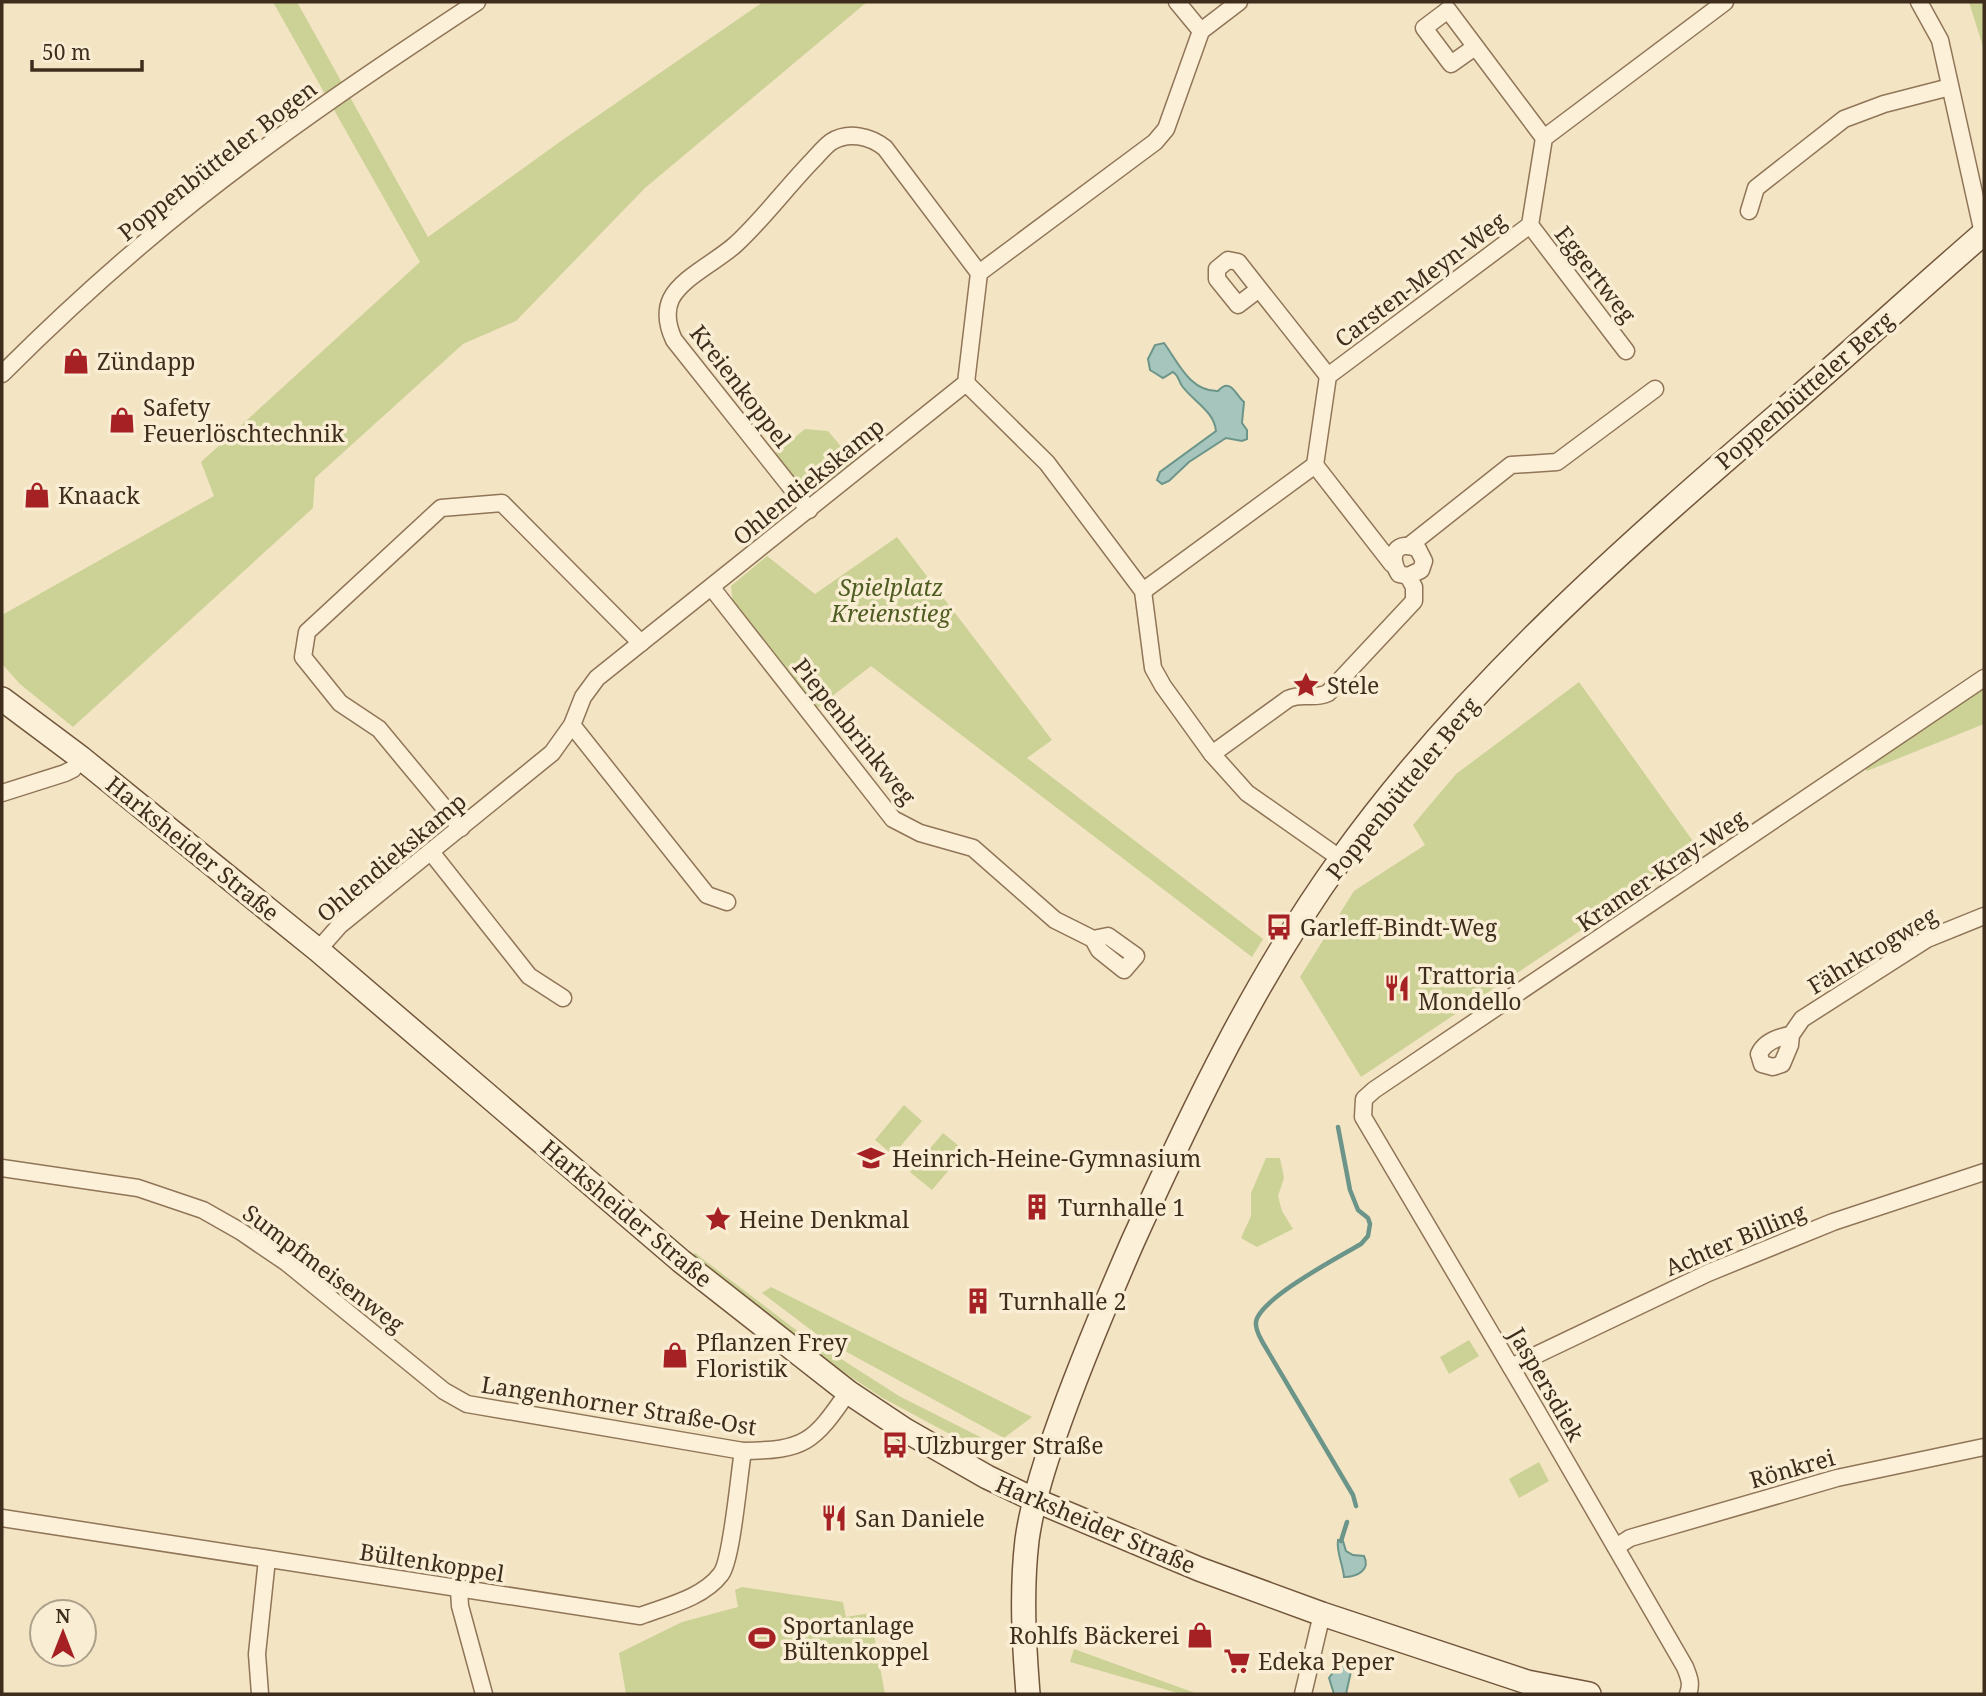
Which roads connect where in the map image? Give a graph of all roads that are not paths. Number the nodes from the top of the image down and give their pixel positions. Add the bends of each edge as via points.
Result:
1 (477, 2) edge
2 (1177, 2) edge
3 (1239, 2) edge
4 (1725, 2) edge
5 (1919, 2) edge
6 (1201, 31) junction
7 (1475, 47) dead end
8 (1950, 87) junction
9 (1544, 138) junction
10 (1749, 211) dead end
11 (1530, 225) junction
12 (1984, 235) edge
13 (979, 273) junction
14 (1259, 289) dead end
15 (1626, 351) dead end
16 (2, 374) edge
17 (1328, 376) junction
18 (966, 383) junction
19 (1655, 389) dead end
20 (1315, 465) junction
21 (809, 510) junction
22 (1410, 545) junction
23 (1392, 564) junction
24 (1408, 576) junction
25 (712, 588) junction
26 (1143, 591) junction
27 (641, 643) junction
28 (1984, 678) edge
29 (2, 699) edge
30 (572, 725) junction
31 (1212, 754) junction
32 (81, 758) junction
33 (2, 793) edge
34 (461, 828) junction
35 (431, 852) junction
36 (1341, 859) junction
37 (727, 902) dead end
38 (1984, 916) edge
39 (1093, 939) dead end
40 (318, 950) junction
41 (563, 998) dead end
42 (1791, 1035) dead end
43 (1364, 1099) joint
44 (2, 1168) edge
45 (1984, 1172) edge
46 (1511, 1367) junction
47 (444, 1391) joint
48 (848, 1392) junction
49 (1984, 1447) edge
50 (743, 1451) junction
51 (1035, 1500) junction
52 (2, 1518) edge
53 (1616, 1547) junction
54 (267, 1559) junction
55 (459, 1590) junction
56 (1321, 1614) junction
57 (1525, 1688) edge
58 (260, 1694) edge
59 (484, 1694) edge
60 (1028, 1694) edge
61 (1303, 1694) edge
62 (1550, 1694) edge
63 (1589, 1694) edge
64 (1688, 1694) edge

1 - 16 street, Poppenbütteler Bogen via 337,95 198,199 85,294
2 - 6 street
3 - 6 street
4 - 9 street
5 - 8 street via 1941,40
6 - 13 street via 1166,129
7 - 9 street
8 - 10 street via 1884,103 1844,119 1756,188
8 - 12 street
9 - 11 street, Carsten-Meyn-Weg
11 - 15 street, Eggertweg
11 - 17 street, Carsten-Meyn-Weg
12 - 36 main road, Poppenbütteler Berg via 1665,512 1541,629 1432,745
13 - 18 street
13 - 21 street, Kreienkoppel via 885,148 862,136 831,142 736,244 678,288 668,307 674,340
14 - 17 street
17 - 20 street, Carsten-Meyn-Weg
18 - 21 street, Ohlendiekskamp
18 - 26 street via 1047,463
19 - 22 street via 1557,462 1511,465
20 - 23 street
20 - 26 street
21 - 25 street, Ohlendiekskamp
22 - 23 street via 1394,554
22 - 24 street via 1424,561 1421,570
23 - 24 street via 1399,574
24 - 31 street via 1414,601 1328,693 1320,698 1296,694
25 - 27 street, Ohlendiekskamp
25 - 39 street, Piepenbrinkweg via 893,819 920,833 973,848 1055,920
26 - 31 street via 1153,667
27 - 30 street, Ohlendiekskamp via 597,678
27 - 34 street via 502,503 441,508 307,632 303,657 340,703 379,729
28 - 43 street, Kramer-Kray-Weg
29 - 32 main road, Harksheider Straße
30 - 34 street, Ohlendiekskamp via 552,753
30 - 37 street via 707,895
31 - 36 street via 1247,793
32 - 33 street via 65,774
32 - 40 main road, Harksheider Straße
34 - 35 street, Ohlendiekskamp
35 - 40 street, Ohlendiekskamp via 340,925
35 - 41 street via 529,976
36 - 51 main road, Poppenbütteler Berg via 1272,963 1172,1155 1096,1325
38 - 42 street, Fährkrogweg via 1927,939 1802,1019
40 - 48 main road, Harksheider Straße via 681,1261
43 - 46 street, Jaspersdiek via 1363,1117
44 - 47 street, Sumpfmeisenweg via 138,1188 203,1210 280,1257
45 - 46 street, Achter Billing via 1832,1222 1708,1273
46 - 53 street, Jaspersdiek
47 - 50 street, Langenhorner Straße-Ost via 467,1404 492,1410
48 - 50 street, Langenhorner Straße-Ost via 827,1423 804,1443
48 - 51 main road, Harksheider Straße via 939,1451
49 - 53 street, Rönkrei via 1837,1478 1630,1538
50 - 55 street, Bültenkoppel via 726,1566 708,1587 689,1598 640,1616
51 - 56 main road, Harksheider Straße via 1176,1560
51 - 60 main road via 1023,1579
52 - 54 street, Bültenkoppel
53 - 64 street, Jaspersdiek via 1685,1667
54 - 55 street, Bültenkoppel
54 - 58 street via 257,1654
55 - 59 street
56 - 57 main road, Harksheider Straße
56 - 61 street
57 - 62 main road, Harksheider Straße
57 - 63 main road, Harksheider Straße

